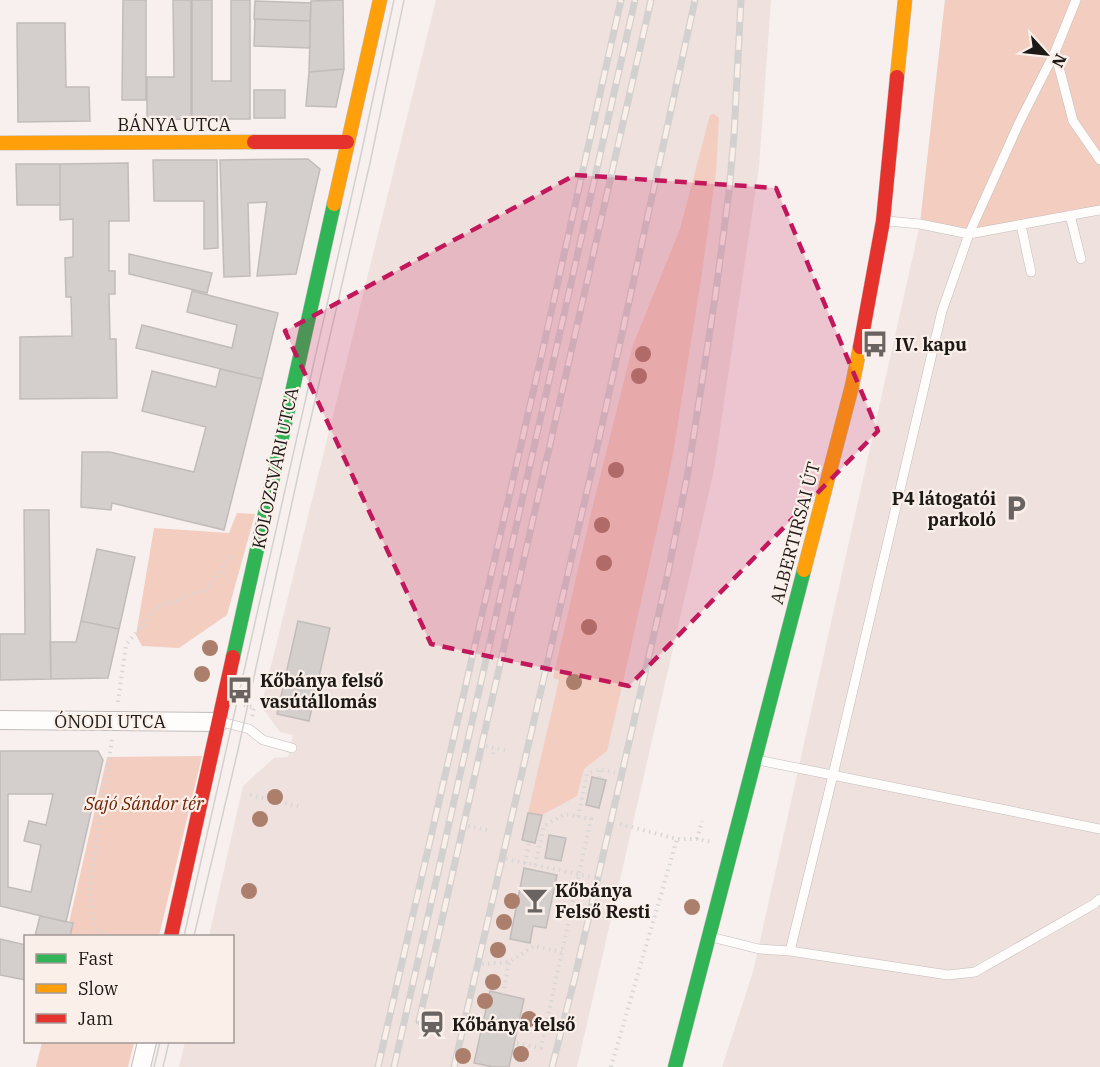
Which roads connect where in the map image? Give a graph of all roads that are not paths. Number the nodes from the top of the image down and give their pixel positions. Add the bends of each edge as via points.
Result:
1 (380, 0) edge
2 (905, 0) edge
3 (1076, 0) edge
4 (1054, 52) junction
5 (0, 142) edge
6 (347, 142) junction
7 (1100, 160) edge
8 (1100, 210) edge
9 (1070, 215) junction
10 (883, 221) junction
11 (1021, 225) junction
12 (969, 234) junction
13 (1081, 259) dead end
14 (1031, 272) dead end
15 (0, 720) edge
16 (219, 722) junction
17 (292, 748) dead end
18 (755, 759) junction
19 (833, 775) junction
20 (1100, 829) edge
21 (1100, 899) edge
22 (171, 935) edge
23 (709, 937) junction
24 (790, 951) junction
25 (147, 1043) edge
26 (141, 1067) edge
27 (675, 1067) edge

1 - 6 street, KOLOZSVÁRI UTCA
2 - 10 street, ALBERTIRSAI ÚT
3 - 4 lane
4 - 7 lane via 1074,120
4 - 12 lane
5 - 6 street, BÁNYA UTCA
6 - 16 street, KOLOZSVÁRI UTCA
8 - 9 lane
9 - 11 lane
9 - 13 lane
10 - 12 lane
10 - 18 street, ALBERTIRSAI ÚT via 852,386
11 - 12 lane
11 - 14 lane
12 - 19 lane via 942,311
15 - 16 street, ÓNODI UTCA
16 - 17 lane via 249,729 263,740
16 - 22 street, KOLOZSVÁRI UTCA
18 - 19 lane
18 - 23 street, ALBERTIRSAI ÚT
19 - 20 lane
19 - 24 lane
21 - 24 lane via 975,972 948,975
23 - 24 lane via 759,949
23 - 27 street, ALBERTIRSAI ÚT
25 - 26 street

